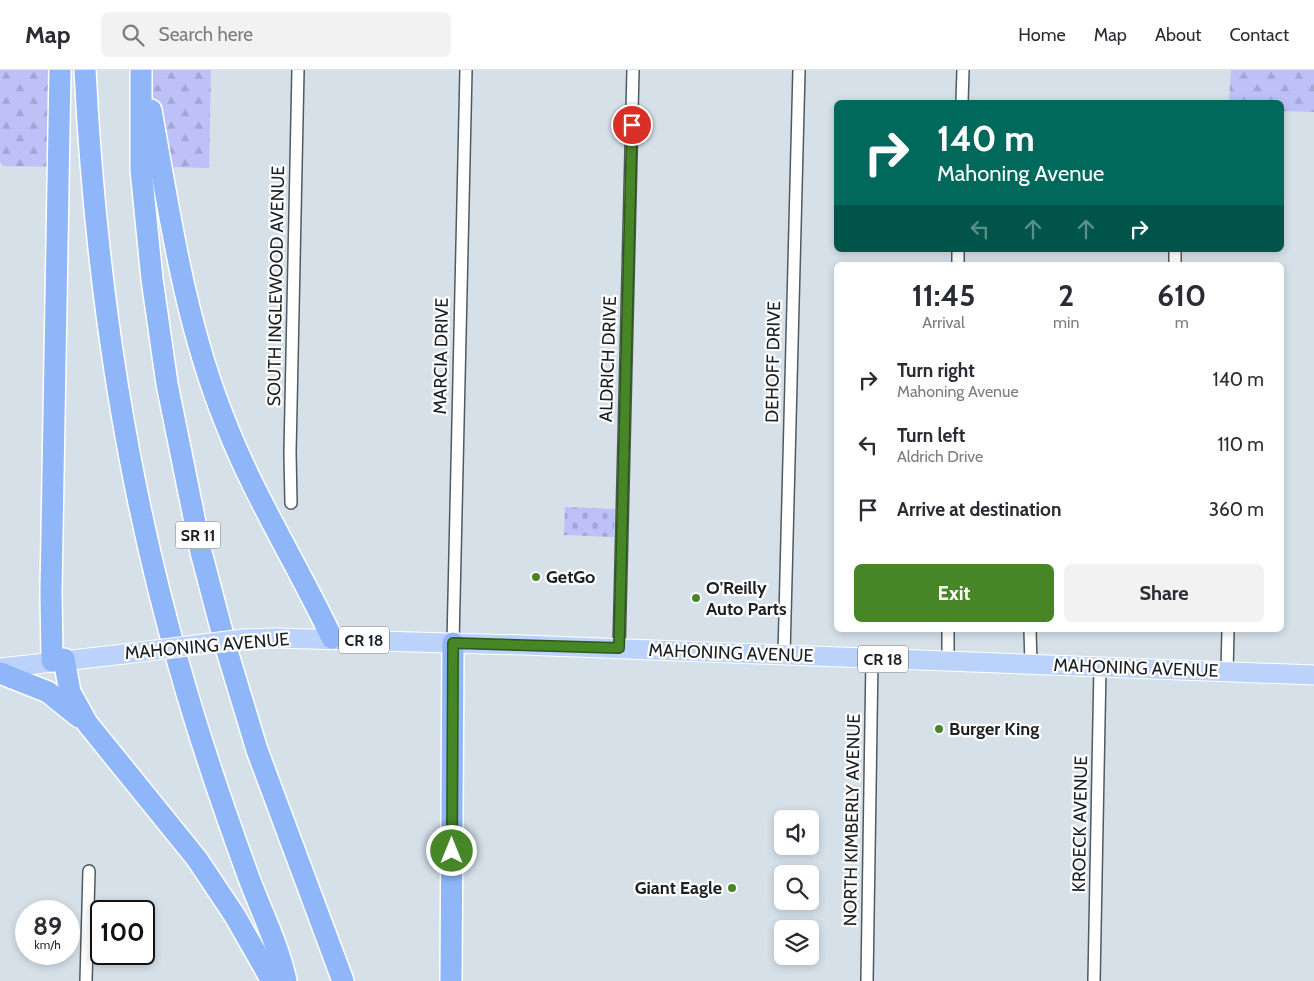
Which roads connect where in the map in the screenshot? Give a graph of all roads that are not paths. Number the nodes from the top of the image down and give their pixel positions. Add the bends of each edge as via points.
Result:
1 (60, 70) edge
2 (85, 70) edge
3 (142, 70) edge
4 (298, 70) edge
5 (466, 70) edge
6 (633, 70) edge
7 (798, 70) edge
8 (963, 70) edge
9 (962, 100) edge
10 (291, 503) dead end
11 (948, 632) edge
12 (1030, 632) edge
13 (1228, 632) edge
14 (332, 638) junction
15 (453, 643) junction
16 (619, 648) junction
17 (784, 655) junction
18 (872, 659) junction
19 (58, 660) junction
20 (948, 661) junction
21 (1030, 664) junction
22 (1100, 667) junction
23 (0, 668) edge
24 (1227, 672) junction
25 (0, 673) edge
26 (1314, 675) edge
27 (87, 723) junction
28 (90, 871) dead end
29 (86, 981) edge
30 (272, 981) edge
31 (286, 981) edge
32 (343, 981) edge
33 (451, 981) edge
34 (867, 981) edge
35 (1094, 981) edge

1 - 19 highway via 51,571
2 - 31 highway, SR 11 via 98,252 139,504 179,668 207,758
3 - 14 highway via 177,257 212,388 242,460
3 - 32 highway, SR 11 via 141,169 152,279 169,393 201,552 257,750
4 - 10 street, SOUTH INGLEWOOD AVENUE
5 - 15 street, MARCIA DRIVE
6 - 16 street, ALDRICH DRIVE
7 - 17 street, DEHOFF DRIVE
8 - 9 street
11 - 20 street
12 - 21 street
13 - 24 street
14 - 15 main road, MAHONING AVENUE / CR 18
14 - 19 main road, MAHONING AVENUE / CR 18, bridge via 243,640
15 - 16 main road, MAHONING AVENUE / CR 18
15 - 33 highway
16 - 17 main road, MAHONING AVENUE / CR 18
17 - 18 main road, MAHONING AVENUE / CR 18
18 - 20 main road, MAHONING AVENUE / CR 18
18 - 34 street, NORTH KIMBERLY AVENUE
19 - 23 main road, MAHONING AVENUE / CR 18
19 - 27 highway
20 - 21 main road, MAHONING AVENUE / CR 18
21 - 22 main road, MAHONING AVENUE / CR 18
22 - 24 main road, MAHONING AVENUE / CR 18
22 - 35 street, KROECK AVENUE
24 - 26 main road, MAHONING AVENUE / CR 18
25 - 27 highway via 48,692
27 - 30 highway via 197,859 235,916
28 - 29 street

